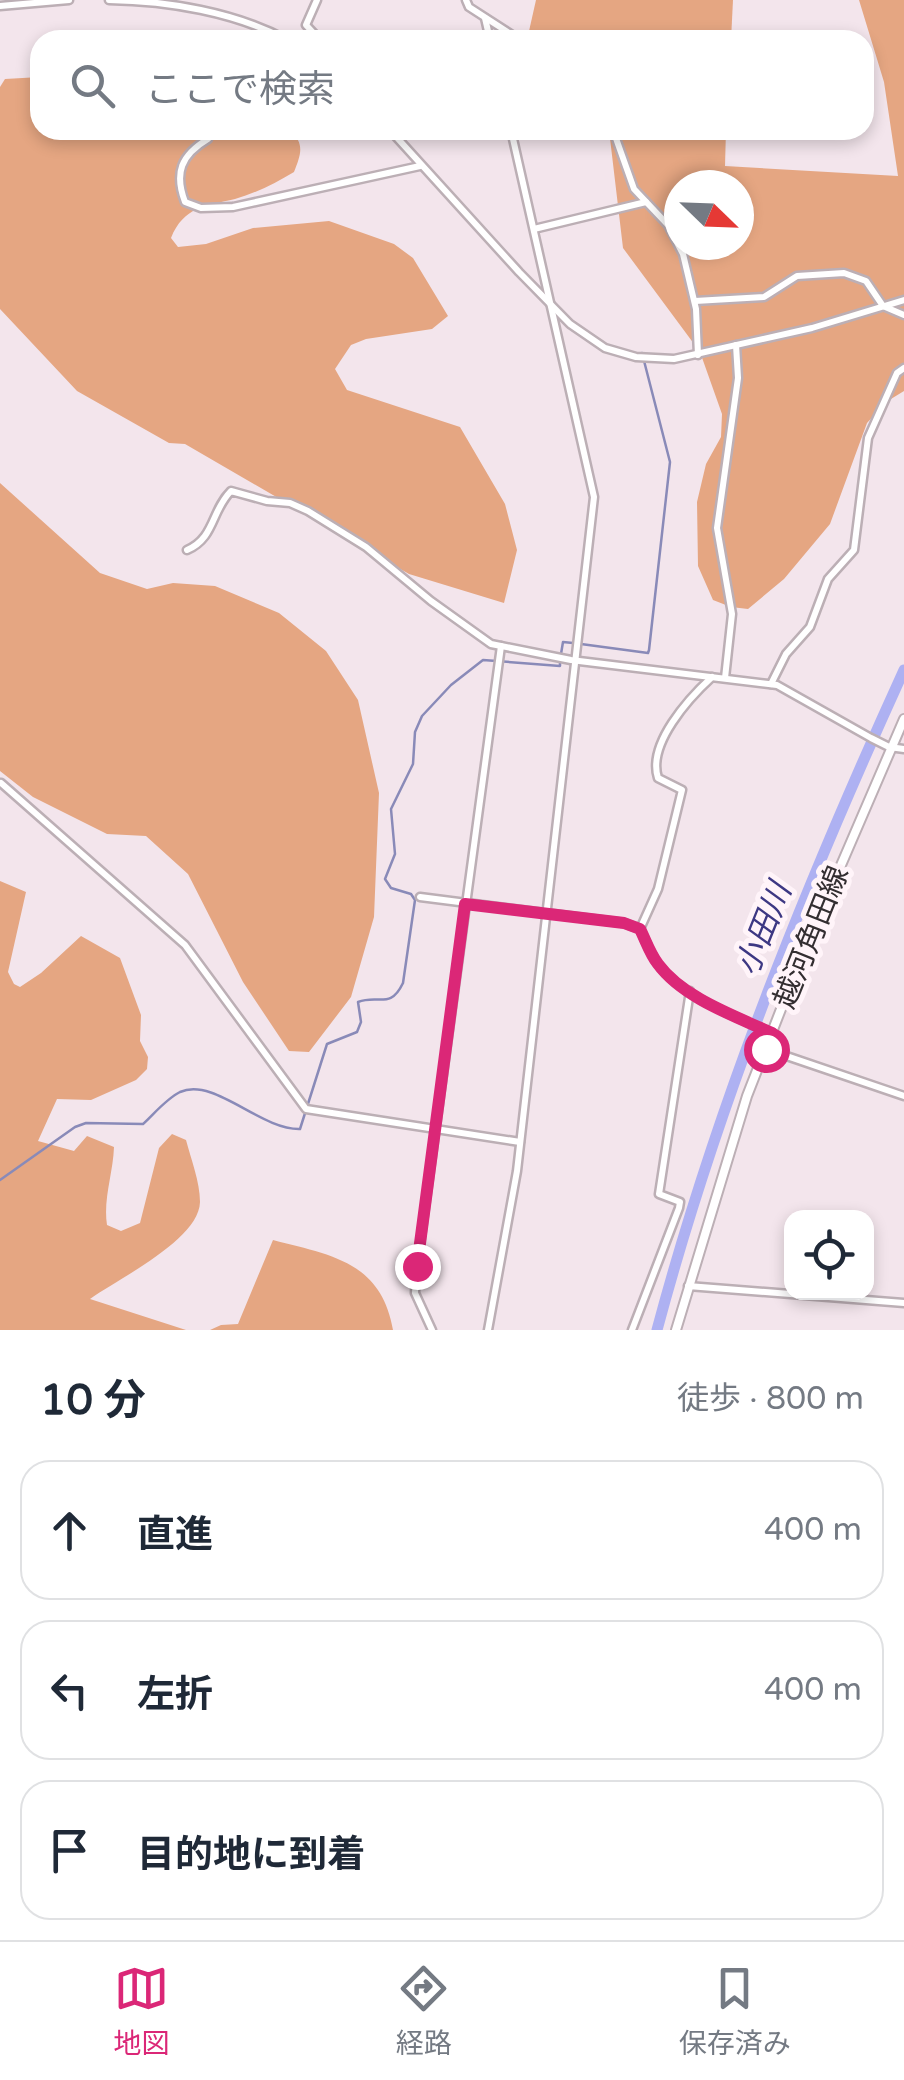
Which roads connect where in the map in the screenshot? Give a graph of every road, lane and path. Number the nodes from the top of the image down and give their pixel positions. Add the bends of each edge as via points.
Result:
1 (69, 0) edge
2 (109, 0) edge
3 (317, 0) edge
4 (466, 0) edge
5 (0, 6) edge
6 (484, 16) junction
7 (266, 30) edge
8 (311, 30) edge
9 (488, 30) edge
10 (505, 30) edge
11 (207, 140) edge
12 (398, 140) edge
13 (512, 140) edge
14 (616, 140) edge
15 (420, 166) junction
16 (648, 202) junction
17 (534, 230) junction
18 (904, 300) edge
19 (694, 301) junction
20 (548, 302) junction
21 (883, 306) junction
22 (904, 315) edge
23 (736, 345) junction
24 (698, 355) junction
25 (904, 368) edge
26 (187, 550) dead end
27 (501, 646) junction
28 (577, 660) junction
29 (712, 676) junction
30 (725, 678) junction
31 (771, 684) junction
32 (904, 719) edge
33 (892, 746) junction
34 (904, 749) edge
35 (1, 783) edge
36 (420, 897) dead end
37 (465, 904) junction
38 (548, 914) junction
39 (640, 929) junction
40 (690, 991) junction
41 (772, 1033) junction
42 (766, 1049) junction
43 (904, 1096) edge
44 (435, 1129) junction
45 (520, 1142) junction
46 (688, 1286) junction
47 (904, 1303) edge
48 (432, 1330) edge
49 (488, 1330) edge
50 (632, 1330) edge
51 (676, 1330) edge

1 - 5 street
2 - 7 street via 153,3
3 - 8 street via 306,25
4 - 6 street
6 - 9 street
6 - 10 street
11 - 15 street via 178,174 184,202 201,208 233,207
12 - 15 street
13 - 17 street
14 - 16 street via 629,180
15 - 20 street
16 - 17 street
16 - 19 street via 674,235
17 - 20 street
18 - 21 street
19 - 21 street via 764,297 797,276 844,273 866,281
19 - 24 street
20 - 24 street via 605,348 654,360
20 - 28 street via 594,497
21 - 22 street
21 - 23 street
23 - 24 street
23 - 30 street via 738,378 717,528 732,614
25 - 31 street via 868,438 854,550 828,579 810,627
26 - 27 street via 203,542 232,491 290,503 366,547 484,641
27 - 28 street
27 - 37 street
28 - 29 street
28 - 38 street
29 - 30 street
29 - 39 street via 674,720 656,767 658,778 682,790 658,888
30 - 31 street
31 - 33 street
32 - 33 main road, 越河角田線
33 - 34 street
33 - 41 main road, 越河角田線
35 - 44 street via 184,945 306,1109
36 - 37 street
37 - 38 street
37 - 44 street
38 - 39 street
38 - 45 street
39 - 40 street via 657,964
40 - 41 street
40 - 50 street via 660,1194 680,1202 679,1208
41 - 42 main road, 越河角田線
42 - 43 street
42 - 46 main road, 越河角田線
44 - 45 street
44 - 48 street via 415,1293
45 - 49 street
46 - 47 street
46 - 51 main road, 越河角田線

